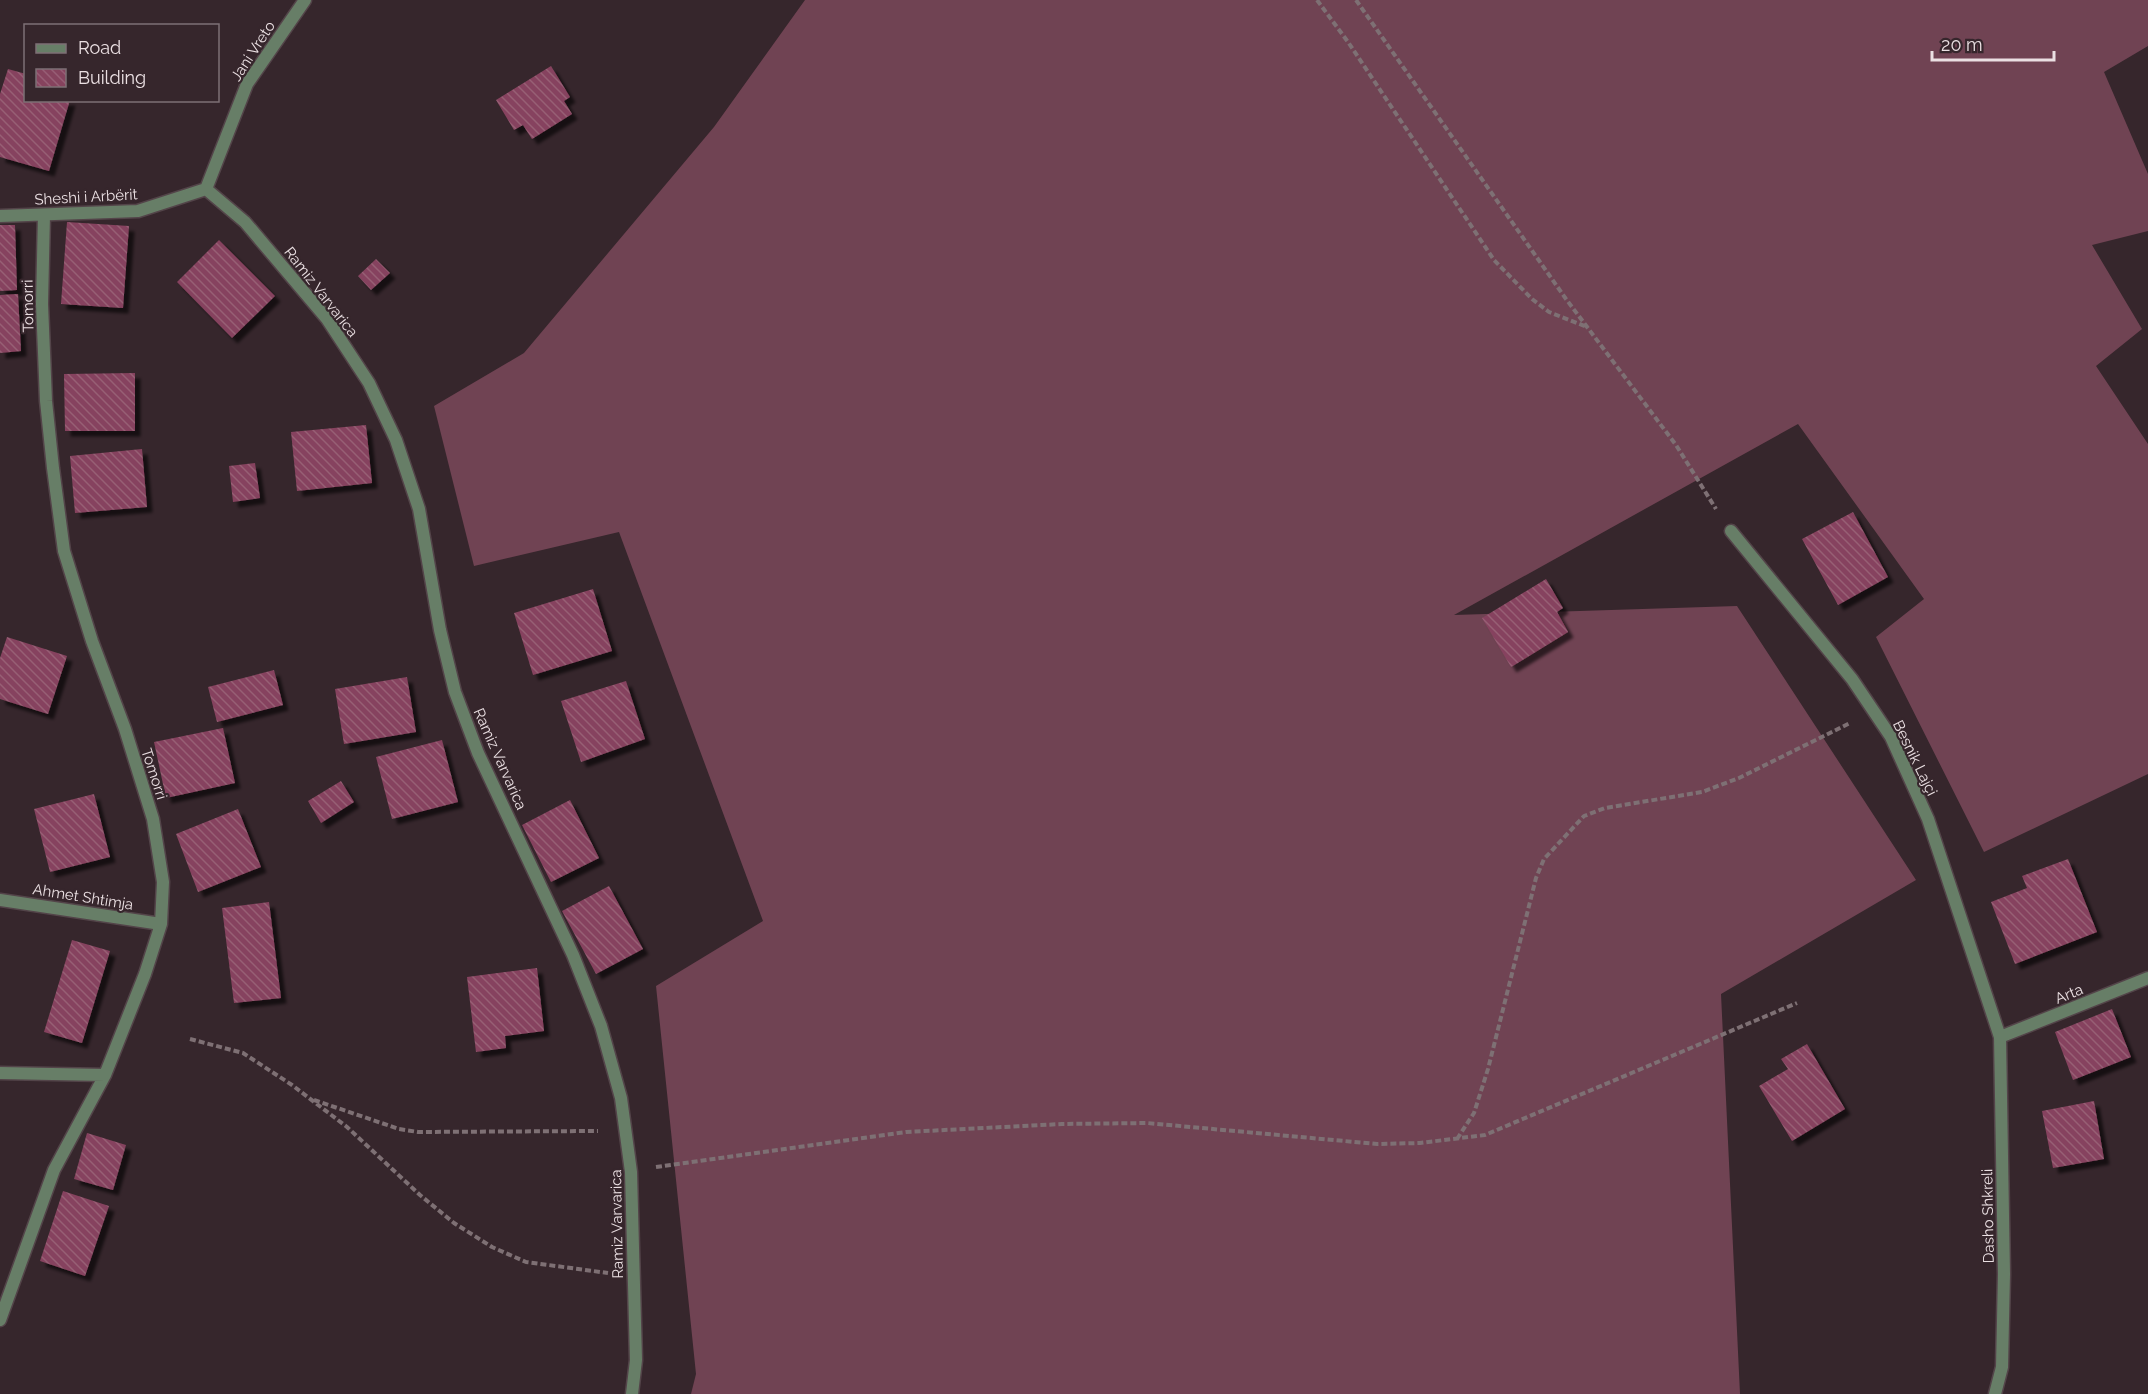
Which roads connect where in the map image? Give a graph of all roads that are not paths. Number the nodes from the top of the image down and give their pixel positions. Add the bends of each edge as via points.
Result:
1 (305, 0) edge
2 (206, 189) junction
3 (44, 215) junction
4 (0, 216) edge
5 (1731, 531) road end
6 (0, 900) edge
7 (161, 924) junction
8 (2148, 978) edge
9 (2000, 1037) junction
10 (0, 1073) edge
11 (105, 1075) junction
12 (0, 1320) edge
13 (632, 1394) edge
14 (1995, 1394) edge

1 - 2 street, Jani Vreto via 247,84
2 - 3 street, Sheshi i Arbërit via 138,211
2 - 13 street, Ramiz Varvarica via 245,222 327,318 369,383 396,440 419,509 455,692 478,753 573,955 597,1016 621,1098 631,1172 636,1360
3 - 4 street, Sheshi i Arbërit
3 - 7 street, Tomorri via 46,401 64,551 153,819 163,882
5 - 9 street, Besnik Lajçi via 1851,679 1892,737 1928,819
6 - 7 street, Ahmet Shtimja
7 - 11 street, Tomorri
8 - 9 street, Arta
9 - 14 street, Dasho Shkreli via 2004,1274 2002,1367
10 - 11 street
11 - 12 street, Tomorri via 54,1170

